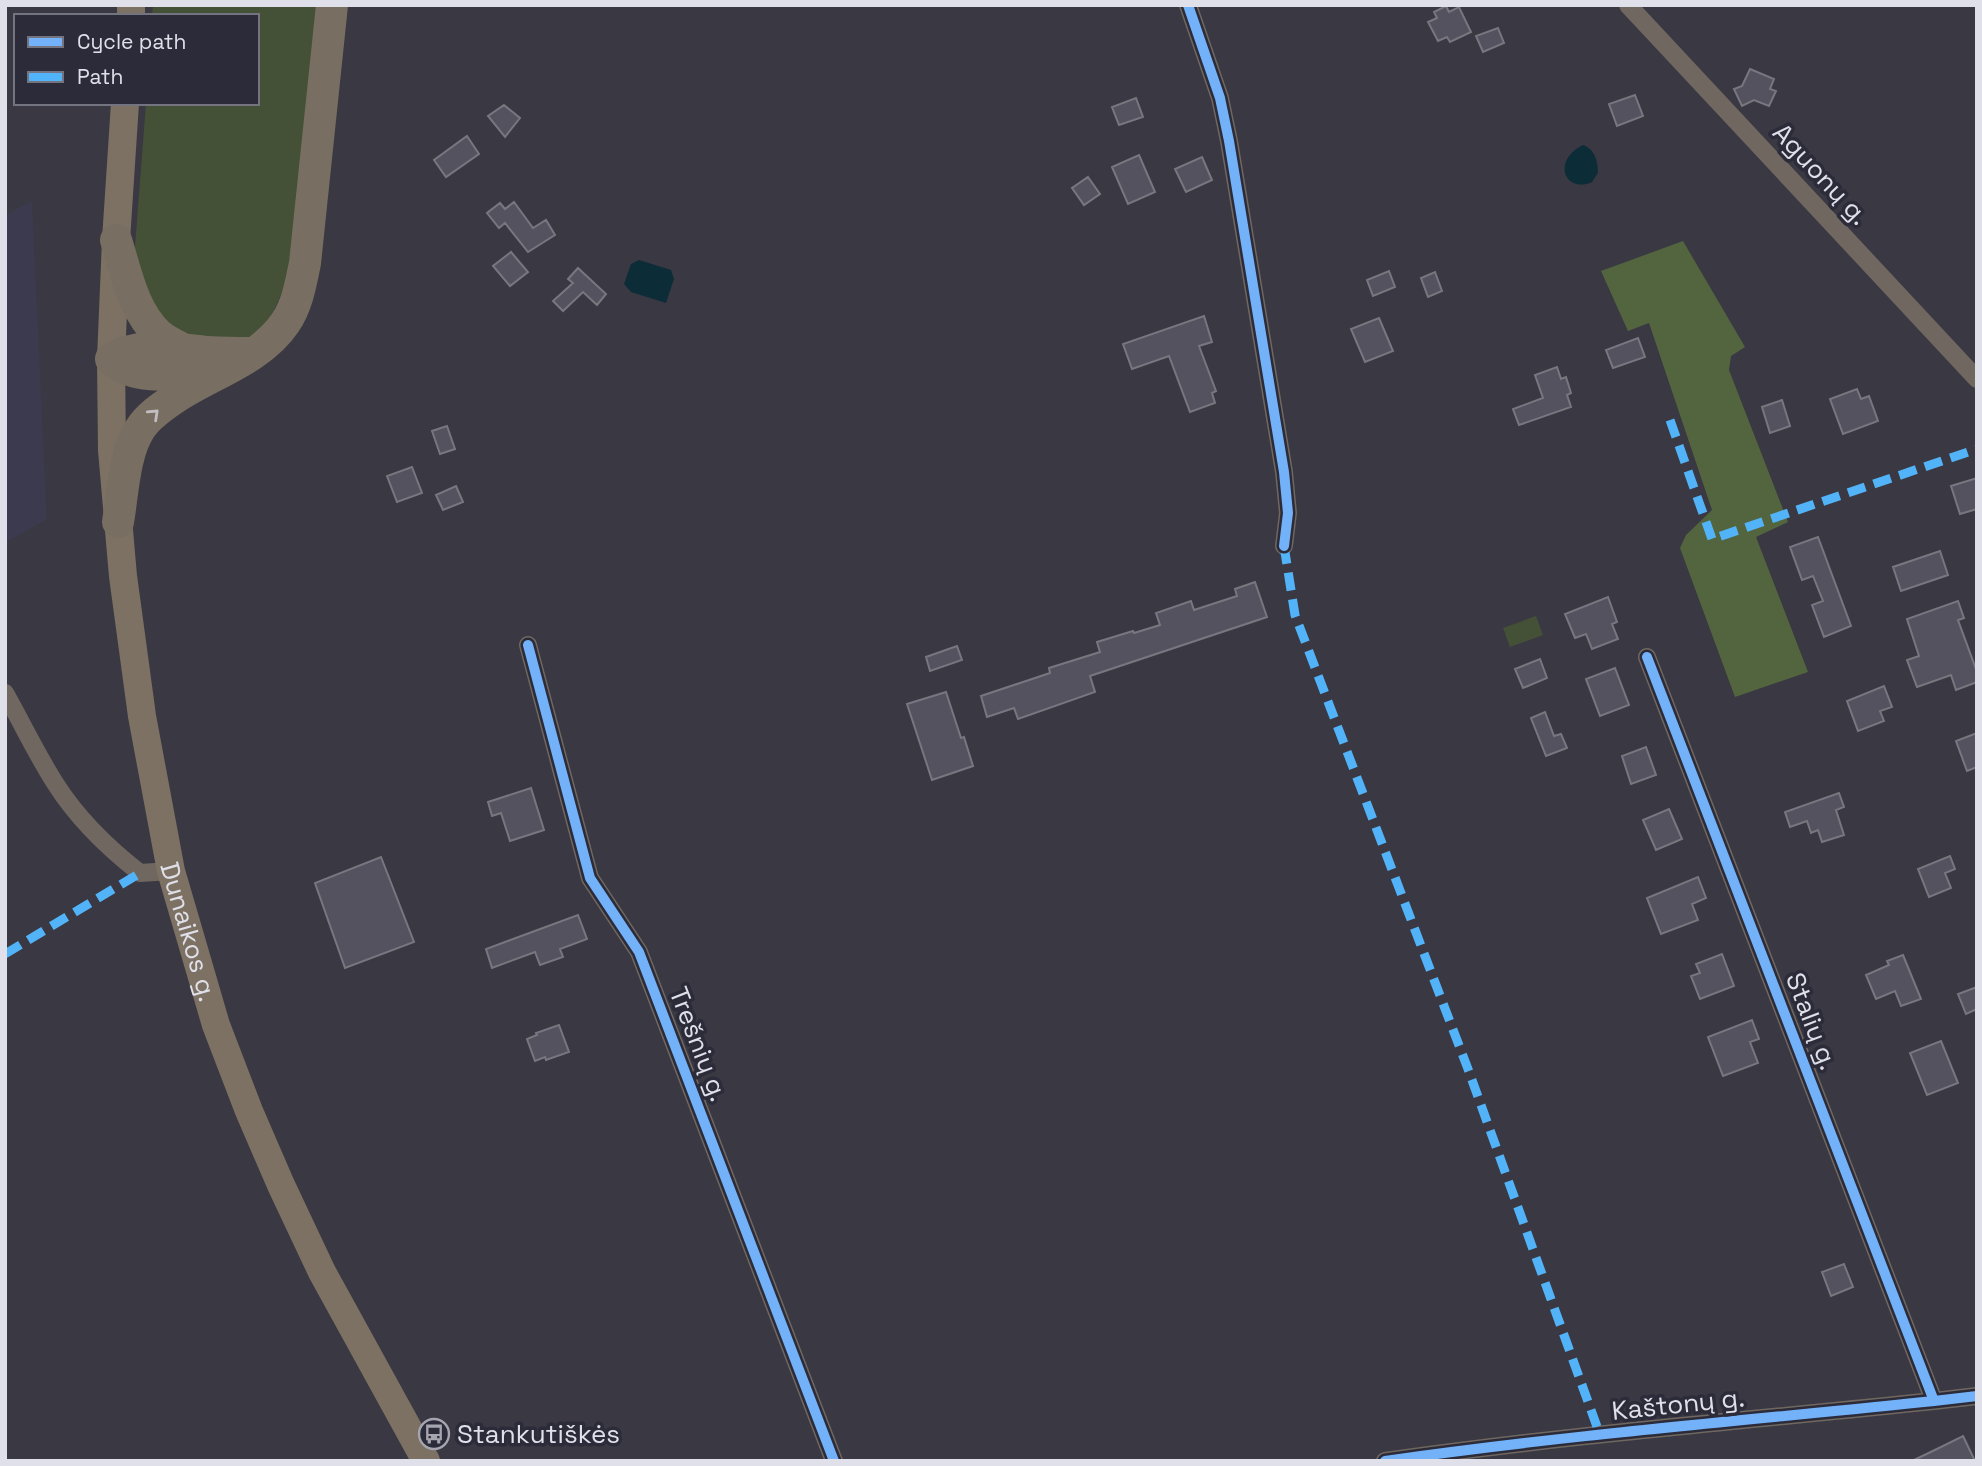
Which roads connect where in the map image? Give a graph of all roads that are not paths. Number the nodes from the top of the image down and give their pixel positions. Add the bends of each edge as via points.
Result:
1 (332, 5) edge
2 (1188, 5) edge
3 (1628, 5) edge
4 (125, 105) edge
5 (116, 240) junction
6 (183, 349) junction
7 (111, 359) junction
8 (242, 360) junction
9 (1977, 379) edge
10 (118, 522) junction
11 (1284, 546) dead end
12 (528, 645) dead end
13 (1647, 657) dead end
14 (5, 693) edge
15 (171, 871) junction
16 (1977, 1396) edge
17 (1934, 1401) junction
18 (1465, 1455) edge
19 (426, 1461) edge
20 (834, 1461) edge
21 (1385, 1461) edge

1 - 8 highway via 300,287 285,323
2 - 11 street via 1220,98 1231,155 1284,472 1288,513
3 - 9 street, Aguonų g.
4 - 5 main road
5 - 6 highway via 148,323
5 - 7 main road, Dunaikos g.
6 - 7 highway via 137,348
6 - 8 highway via 228,353
7 - 8 highway via 121,368 146,374
7 - 10 main road, Dunaikos g.
10 -> 8 highway via 131,447 141,427 158,409
10 - 15 main road, Dunaikos g. via 142,716
12 - 20 street, Trešnių g. via 590,877 639,952
13 - 17 street, Stalių g.
14 - 15 street via 72,807 140,873
15 - 19 main road, Dunaikos g. via 216,1025 249,1111 322,1272
16 - 17 street, Kaštonų g.
17 - 18 street, Kaštonų g.
18 - 21 street, Kaštonų g.

